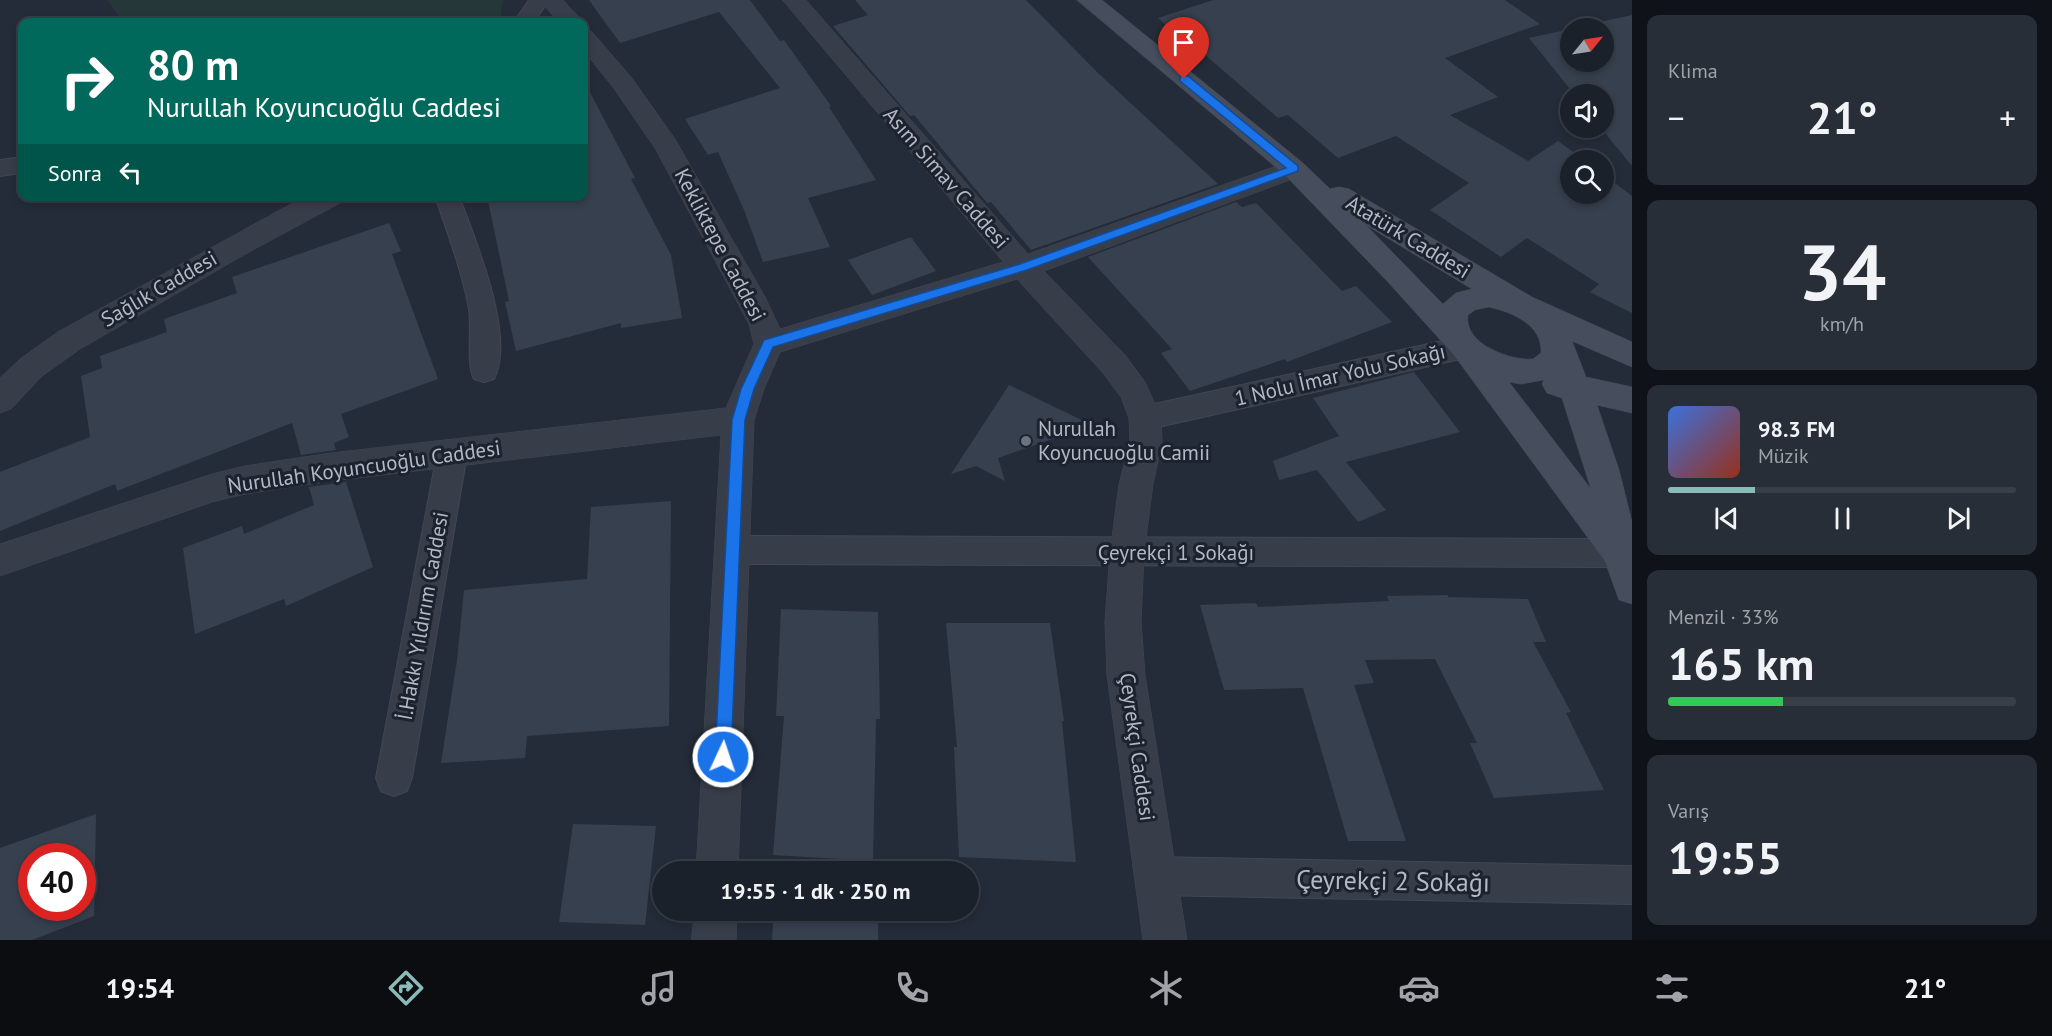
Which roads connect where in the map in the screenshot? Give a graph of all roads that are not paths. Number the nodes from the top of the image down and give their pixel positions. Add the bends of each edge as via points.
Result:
1 (540, 0) edge
2 (551, 0) edge
3 (794, 0) edge
4 (1088, 0) edge
5 (527, 18) edge
6 (567, 18) edge
7 (588, 42) edge
8 (18, 166) edge
9 (0, 168) edge
10 (1294, 169) junction
11 (321, 201) edge
12 (449, 201) edge
13 (1023, 267) junction
14 (1522, 305) junction
15 (1556, 338) junction
16 (769, 344) junction
17 (1465, 347) junction
18 (1632, 355) edge
19 (484, 371) dead end
20 (1513, 372) junction
21 (1574, 388) junction
22 (0, 400) edge
23 (1632, 400) edge
24 (1145, 418) junction
25 (738, 420) junction
26 (452, 454) junction
27 (733, 550) junction
28 (1127, 553) junction
29 (1619, 553) junction
30 (0, 560) edge
31 (1632, 588) edge
32 (394, 778) dead end
33 (718, 861) edge
34 (1154, 876) junction
35 (1632, 885) edge
36 (715, 921) edge
37 (714, 940) edge
38 (1165, 940) edge

1 - 5 street
2 - 6 street
3 - 13 street, Asım Simav Caddesi
4 - 10 main road, Atatürk Caddesi
7 - 16 street, Kekliktepe Caddesi via 666,145 755,305
8 - 9 street
10 - 13 street
10 - 14 main road, Atatürk Caddesi
10 - 17 main road, Atatürk Caddesi
11 - 22 street, Sağlık Caddesi via 89,329 38,361
12 - 19 street via 470,262 485,330
13 - 16 street
13 - 24 street, Asım Simav Caddesi via 1114,364 1134,391
14 - 15 main road, Atatürk Caddesi via 1543,320
14 - 17 main road, Atatürk Caddesi via 1489,296 1462,302 1453,322
14 - 18 main road
15 - 20 main road, Atatürk Caddesi via 1558,350 1554,361 1544,369
15 - 21 main road, Atatürk Caddesi
16 - 25 street, Kekliktepe Caddesi via 747,389
17 - 20 main road, Atatürk Caddesi via 1487,362
17 - 24 street, 1 Nolu İmar Yolu Sokağı
17 - 29 main road, Atatürk Caddesi
20 - 21 main road
21 - 23 main road
21 - 29 main road, Atatürk Caddesi via 1616,517
24 - 28 street, Asım Simav Caddesi via 1146,442
25 - 26 street, Nurullah Koyuncuoğlu Caddesi
25 - 27 street, Kekliktepe Caddesi
26 - 30 street, Nurullah Koyuncuoğlu Caddesi via 245,480
26 - 32 street, İ.Hakkı Yıldırım Caddesi
27 - 28 street, Çeyrekçi 1 Sokağı
27 - 33 street, Kekliktepe Caddesi
28 - 29 street, Çeyrekçi 1 Sokağı
28 - 34 street, Çeyrekçi Caddesi via 1123,622 1126,675
29 - 31 main road, Atatürk Caddesi
34 - 35 street, Çeyrekçi 2 Sokağı
34 - 38 street, Çeyrekçi Caddesi
36 - 37 street

